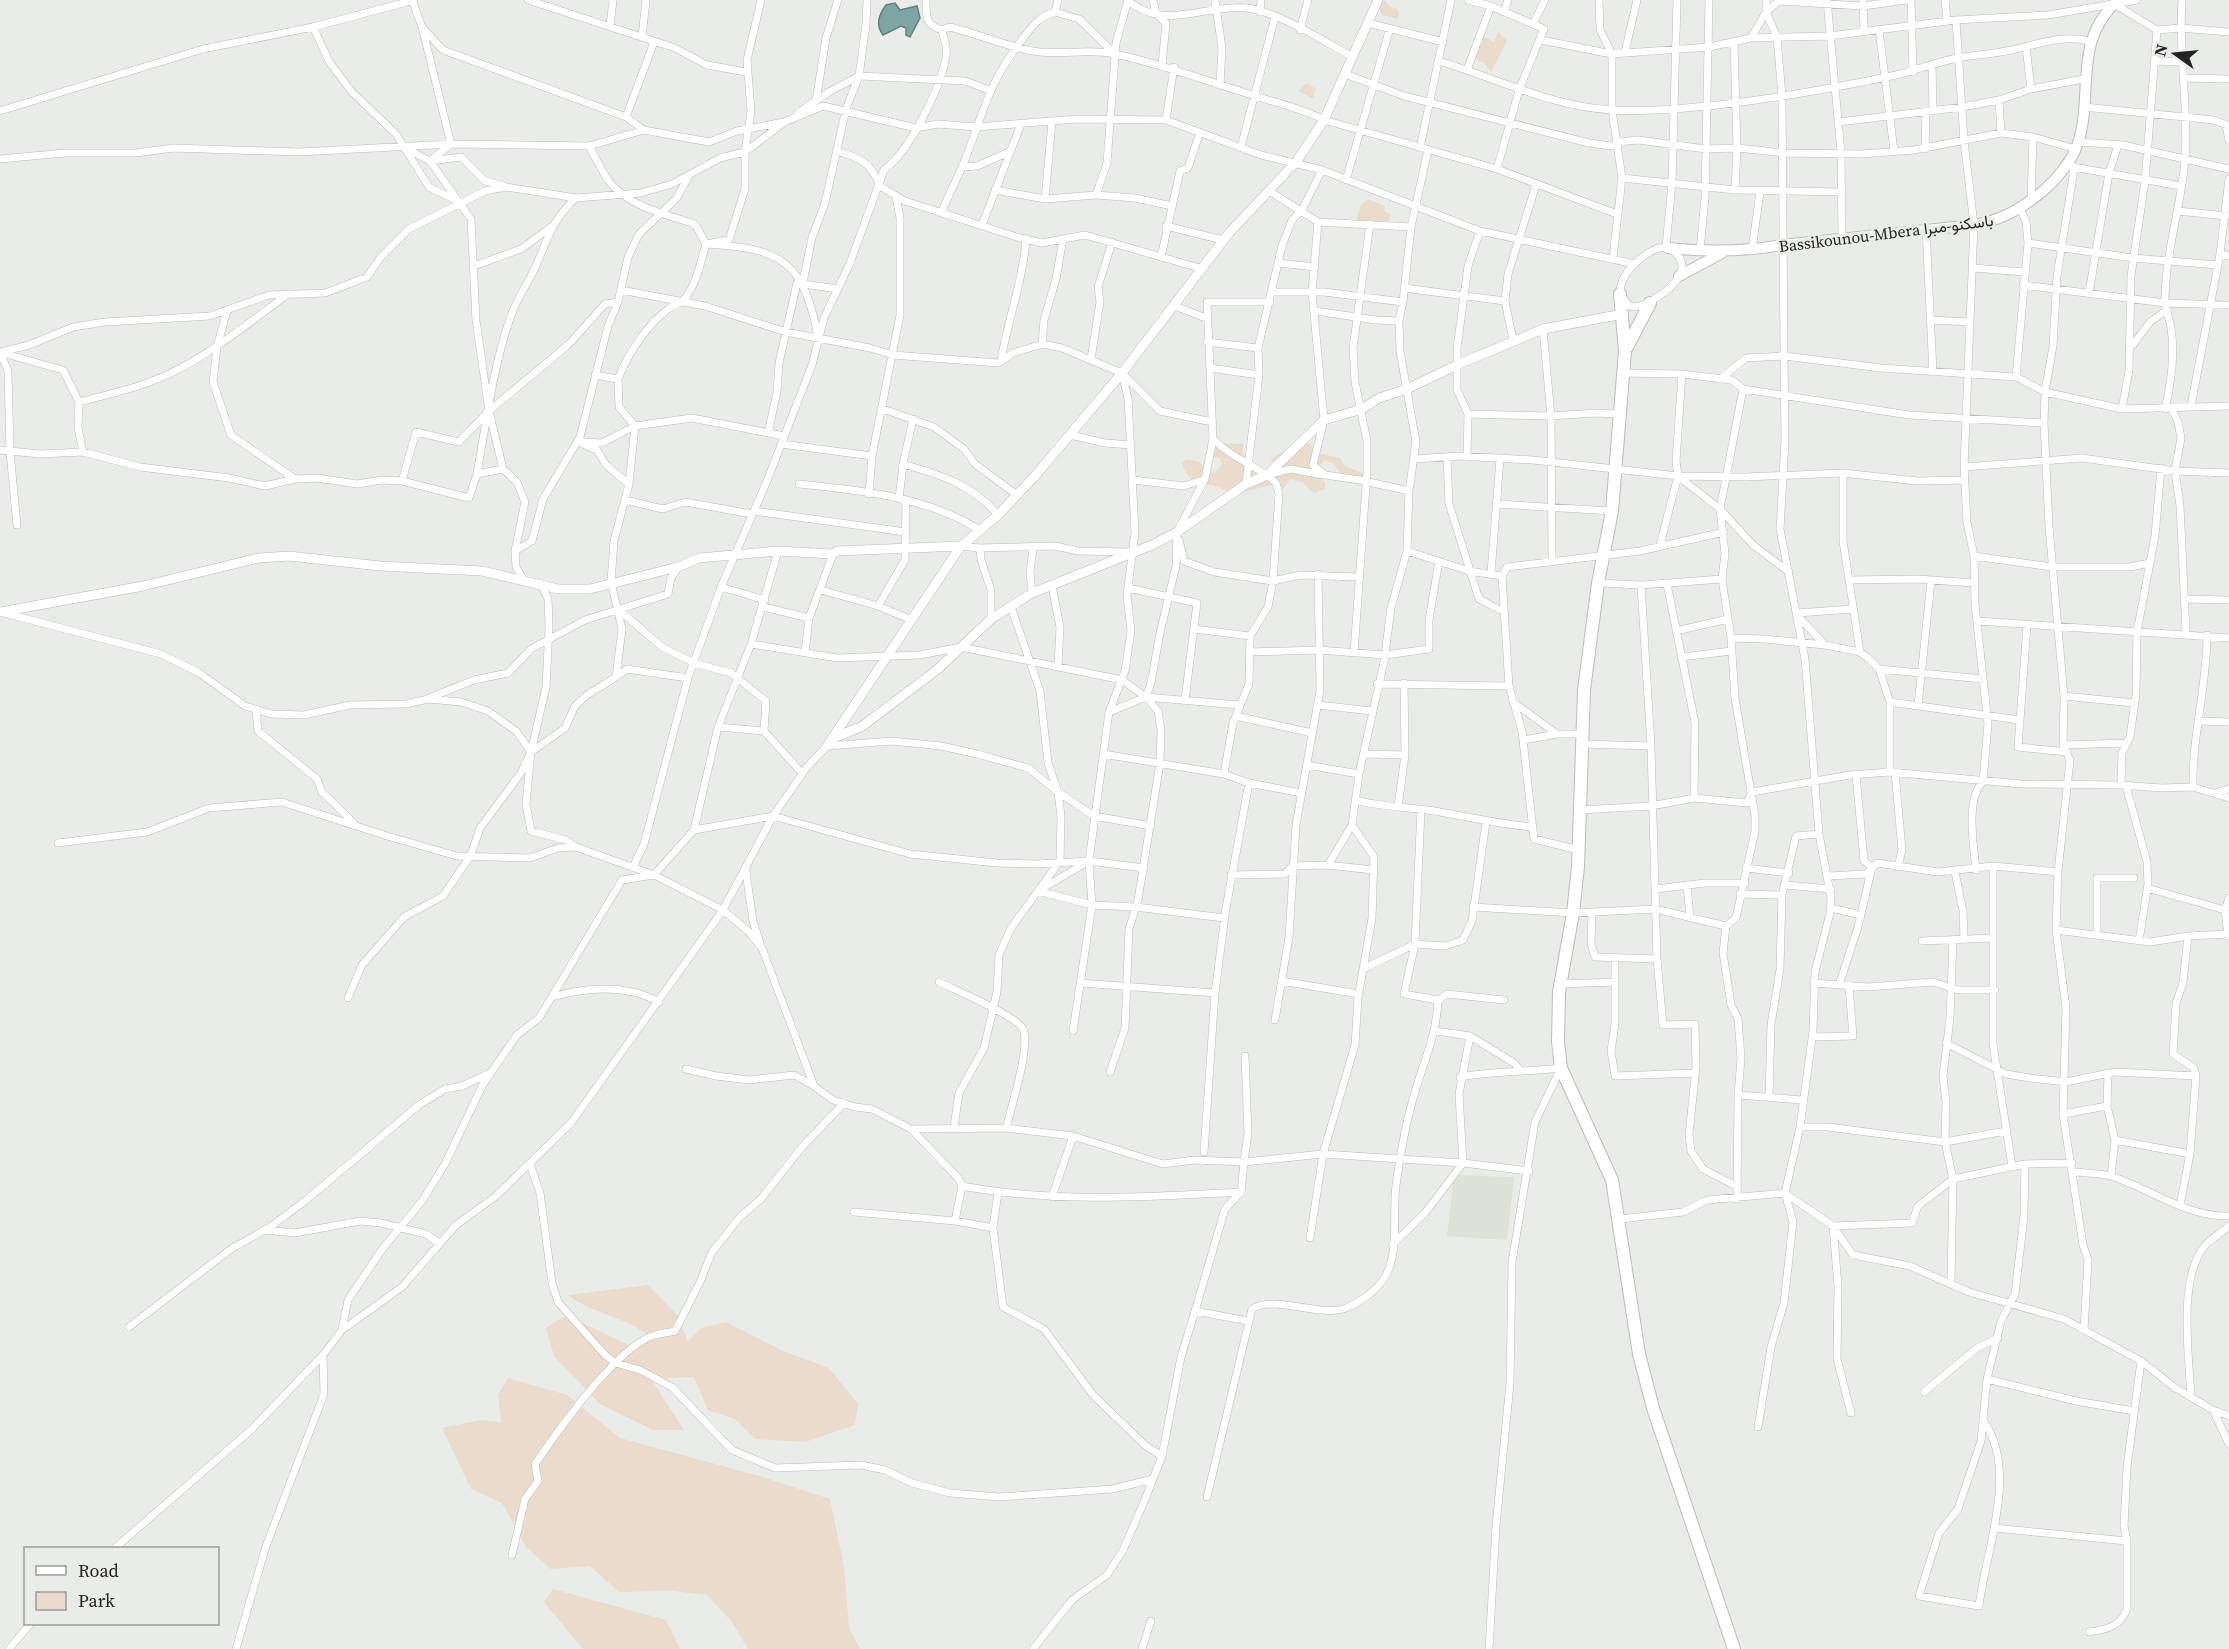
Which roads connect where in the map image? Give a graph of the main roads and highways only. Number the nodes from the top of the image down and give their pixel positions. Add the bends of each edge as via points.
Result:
1 (2115, 1) edge
2 (1667, 248) road end
3 (1725, 252) junction
4 (1679, 276) road end
5 (1620, 294) road end
6 (1650, 303) road end
7 (1625, 351) junction
8 (1734, 1649) edge

1 - 3 main road, Bassikounou-Mbera باسكنو-مبرا via 2091,42 2084,107 2071,164 2020,209 1974,225
2 - 3 main road, Bassikounou-Mbera باسكنو-مبرا
3 - 4 main road, Bassikounou-Mbera باسكنو-مبرا
5 - 7 highway
6 - 7 highway
7 - 8 highway via 1611,511 1584,690 1579,850 1557,1017 1561,1068 1606,1163 1616,1194 1632,1315 1645,1376

